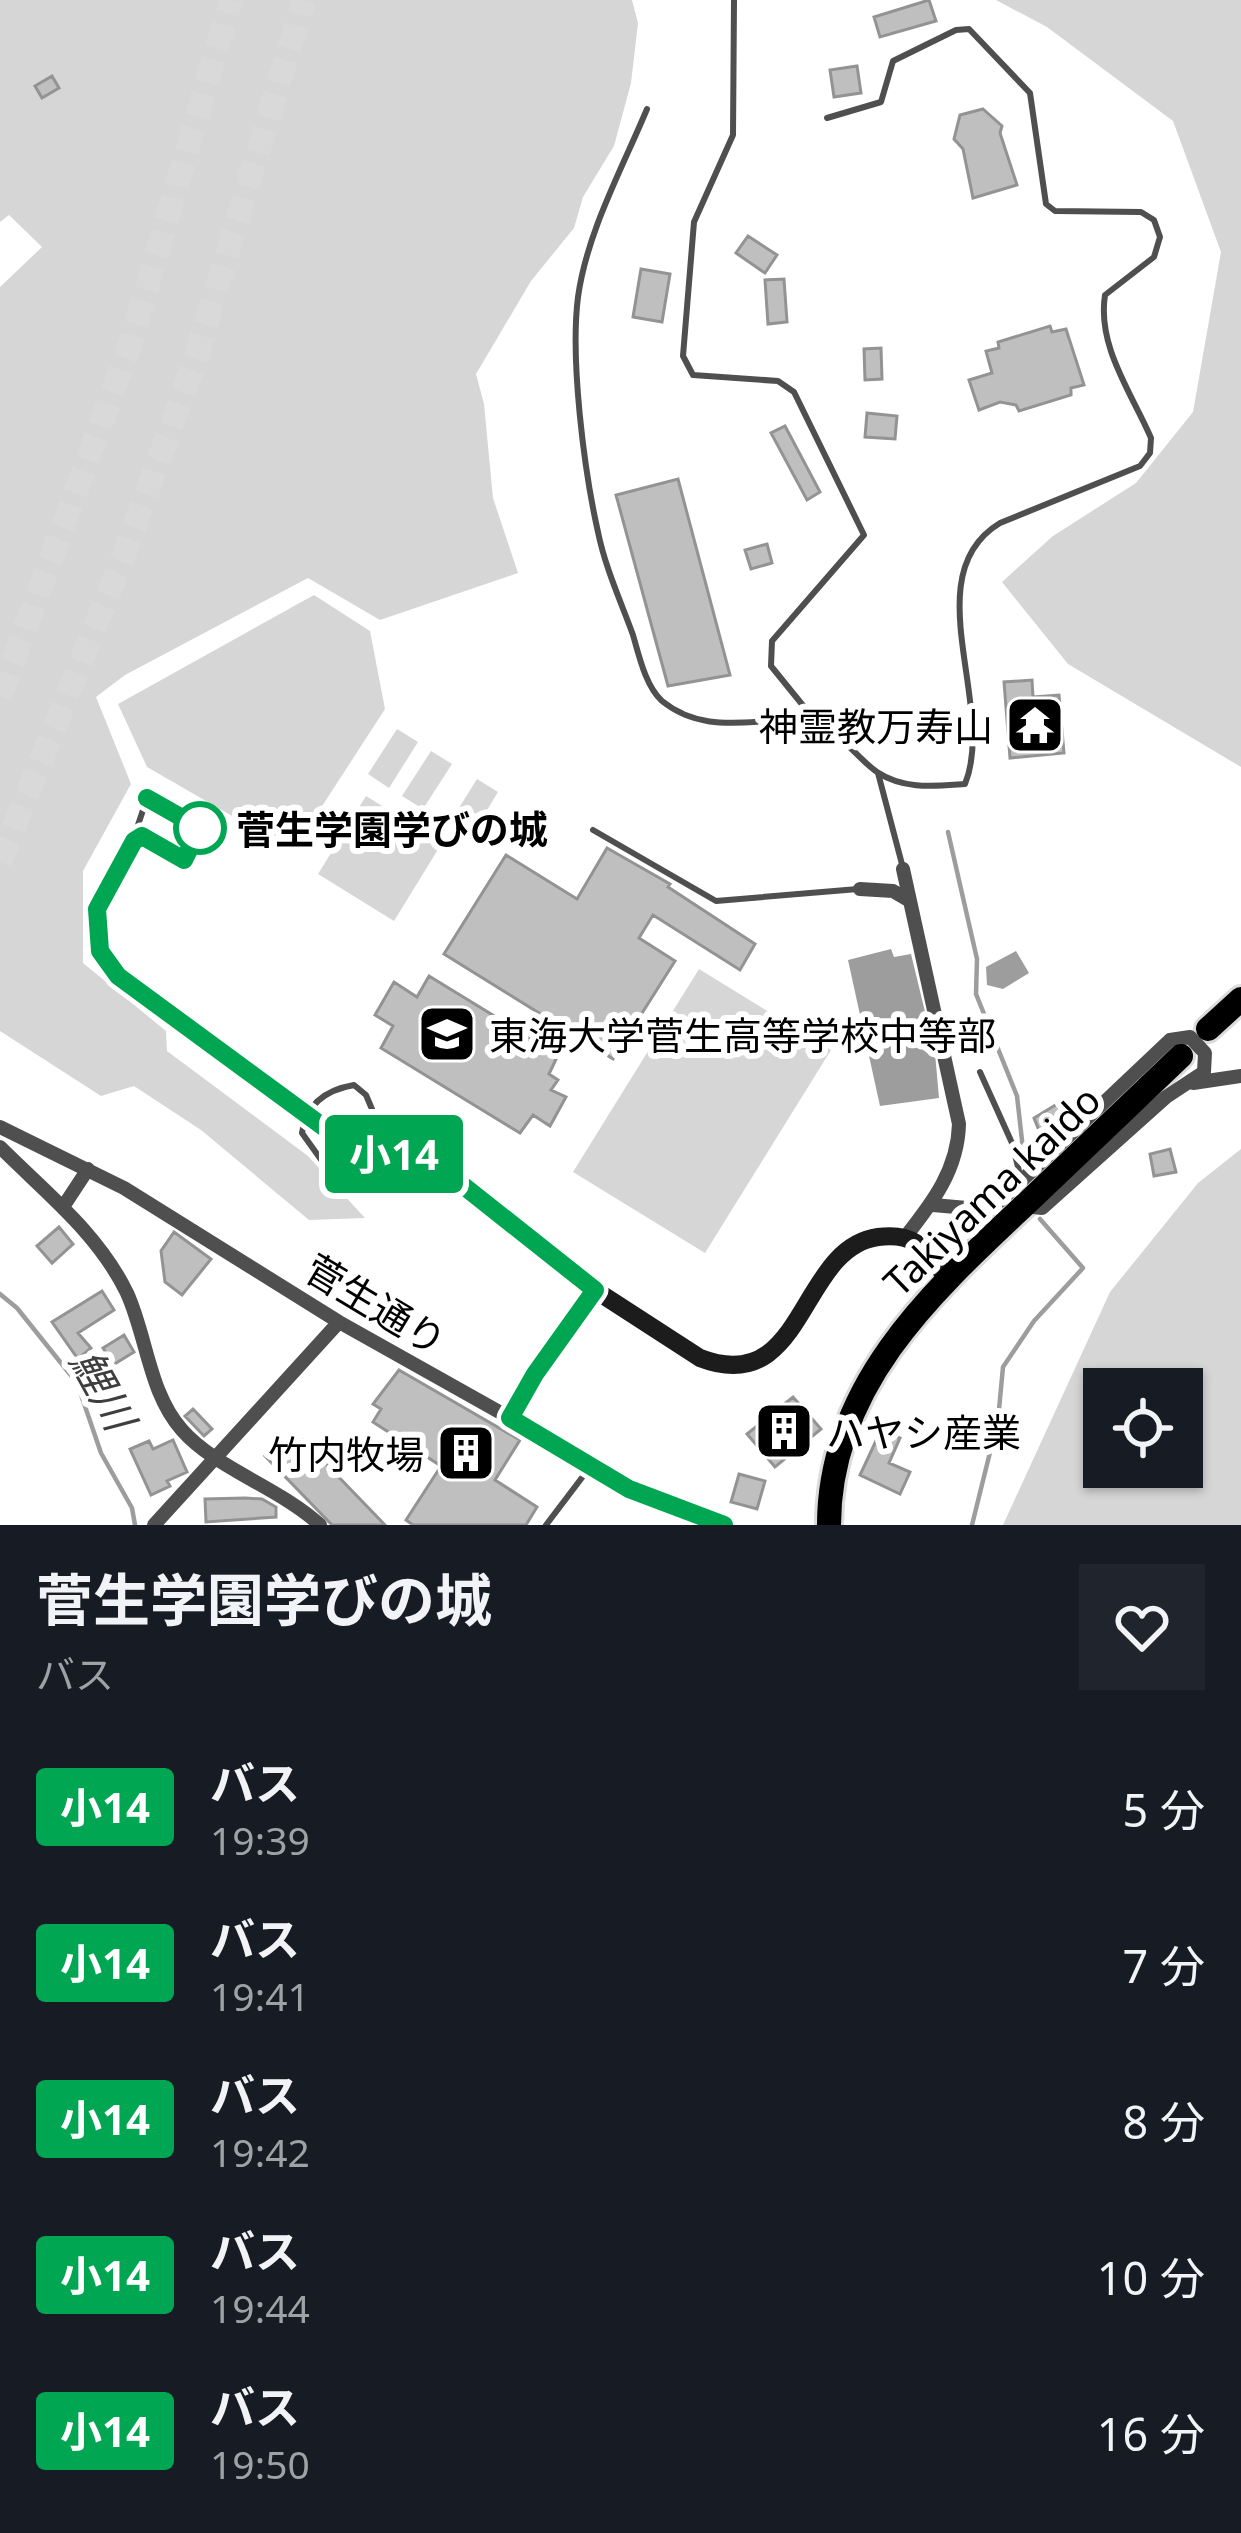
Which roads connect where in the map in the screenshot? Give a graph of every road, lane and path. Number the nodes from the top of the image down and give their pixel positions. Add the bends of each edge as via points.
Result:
1 (734, 0) edge
2 (647, 109) dead end
3 (827, 118) dead end
4 (820, 726) junction
5 (878, 773) junction
6 (593, 830) dead end
7 (134, 841) junction
8 (903, 869) joint
9 (860, 889) joint
10 (910, 901) junction
11 (1241, 999) edge
12 (1208, 1029) dead end
13 (1181, 1056) dead end
14 (980, 1072) dead end
15 (1241, 1076) edge
16 (1192, 1083) junction
17 (305, 1112) junction
18 (0, 1127) edge
19 (0, 1147) edge
20 (391, 1154) junction
21 (88, 1169) junction
22 (1023, 1194) junction
23 (933, 1205) junction
24 (63, 1207) junction
25 (906, 1236) junction
26 (946, 1277) junction
27 (595, 1290) junction
28 (339, 1322) junction
29 (510, 1418) junction
30 (218, 1457) junction
31 (589, 1468) junction
32 (155, 1524) edge
33 (320, 1525) edge
34 (546, 1525) edge
35 (724, 1525) edge
36 (829, 1525) edge

1 - 4 lane via 735,123 694,222 682,356 693,375 778,381 794,392 864,535 772,641 771,666
2 - 4 lane via 599,220 578,295 578,382 598,534 657,697 697,718
3 - 5 lane via 881,102 893,61 969,28 1030,93 1046,204 1055,211 1142,212 1160,237 1154,257 1105,296 1101,320 1151,437 1150,453 1140,466 987,531 959,586 969,692 965,784 918,787
4 - 5 lane
5 - 8 lane
6 - 9 lane via 716,901
7 - 7 lane via 147,798 200,828 184,860 142,836
7 - 17 street via 97,909 96,936 108,966
8 - 10 street
9 - 10 street via 893,890
10 - 23 street via 959,1124 956,1155
11 - 12 highway
13 - 22 highway, Takiyama kaido
14 - 22 lane via 1012,1143
15 - 16 street
16 - 22 street via 1166,1096 1042,1208
16 - 22 street via 1204,1072 1205,1053 1180,1036
17 - 20 street via 353,1144
17 - 20 lane via 353,1085 367,1095
17 - 20 lane via 302,1132 322,1162 365,1181
18 - 21 street, 菅生通り
19 - 24 street
20 - 27 street via 465,1187
21 - 24 street
21 - 28 street, 菅生通り
22 - 23 street via 982,1207
22 - 26 highway, Takiyama kaido
23 - 25 street
24 - 30 street via 95,1240 129,1297 163,1401 181,1430
25 - 26 street
25 - 27 street via 843,1250 796,1328 742,1363 700,1358
26 - 36 highway, Takiyama kaido via 904,1325 851,1414
27 - 29 street
28 - 29 street, 菅生通り
28 - 30 street
29 - 31 street, 菅生通り
30 - 32 street
30 - 33 street
31 - 34 lane
31 - 35 street, 菅生通り

